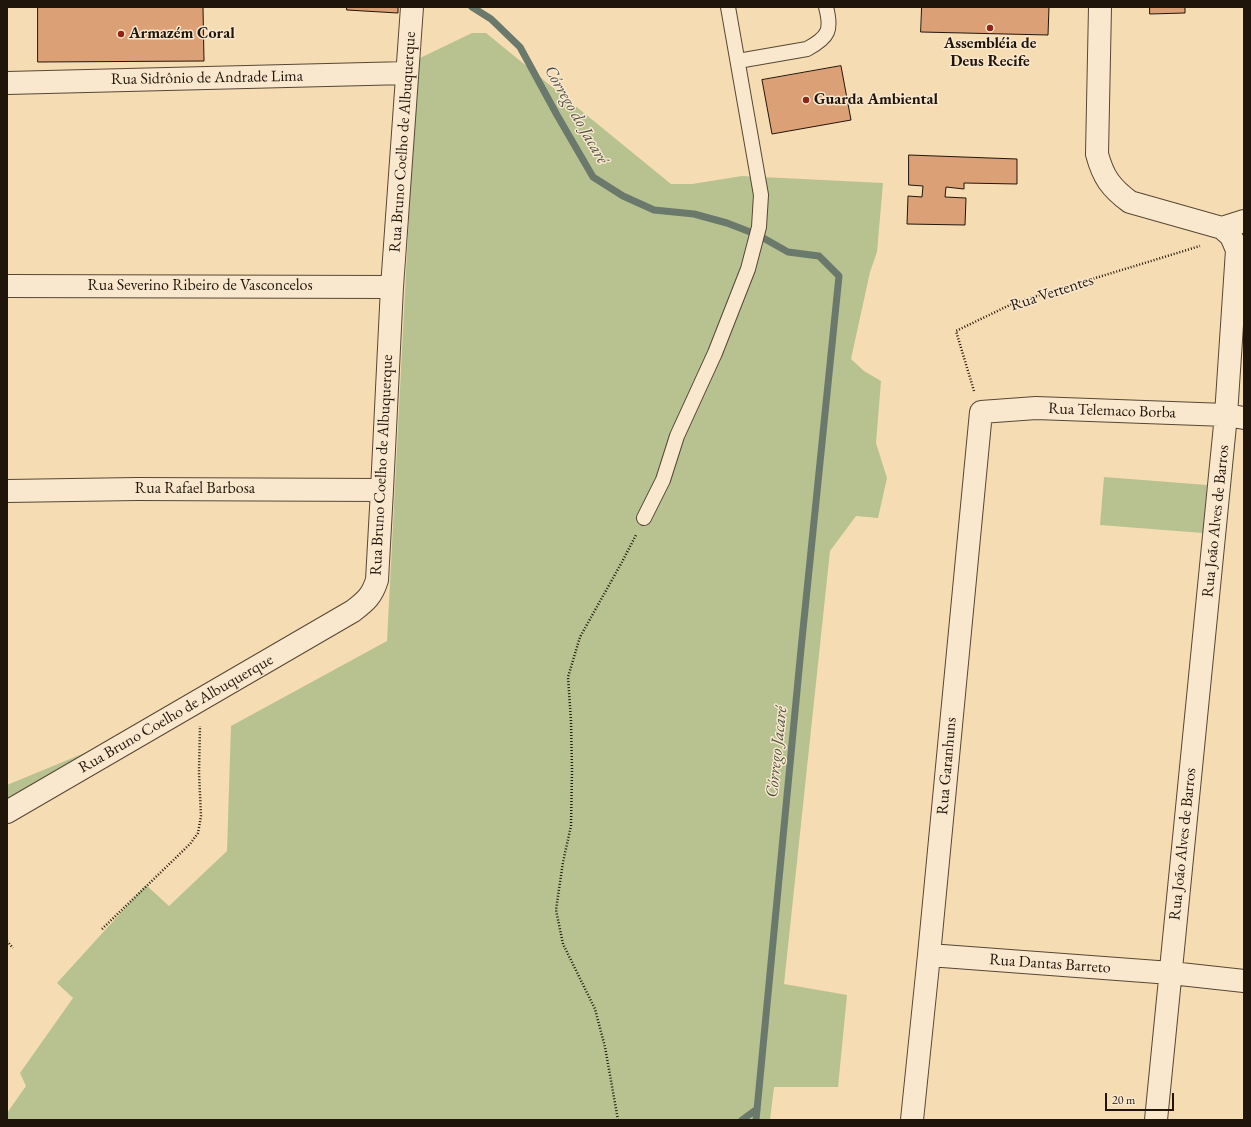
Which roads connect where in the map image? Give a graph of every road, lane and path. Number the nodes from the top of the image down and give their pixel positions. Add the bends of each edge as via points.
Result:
1 (412, 7) edge
2 (728, 7) edge
3 (826, 7) edge
4 (1100, 7) edge
5 (738, 62) junction
6 (407, 73) junction
7 (7, 83) edge
8 (1232, 228) edge
9 (7, 286) edge
10 (392, 287) junction
11 (981, 412) junction
12 (1235, 417) edge
13 (382, 490) junction
14 (7, 491) edge
15 (644, 518) joint
16 (200, 700) junction
17 (7, 812) edge
18 (102, 929) dead end
19 (7, 941) edge
20 (12, 948) dead end
21 (929, 955) junction
22 (1170, 973) junction
23 (1244, 981) edge
24 (618, 1120) edge
25 (912, 1120) edge
26 (1156, 1120) edge

1 - 6 street, Rua Bruno Coelho de Albuquerque
2 - 5 lane
3 - 5 lane via 828,31 817,44 808,49
4 - 8 street via 1097,154 1108,182 1118,194 1130,202
5 - 15 lane via 761,195 759,227 748,269 715,353 677,436 663,480
6 - 7 street, Rua Sidrônio de Andrade Lima
6 - 10 street, Rua Bruno Coelho de Albuquerque
8 - 11 path, Rua Vertentes via 1014,303 956,331
8 - 12 street, Rua João Alves de Barros via 1237,250
9 - 10 street, Rua Severino Ribeiro de Vasconcelos
10 - 13 street, Rua Bruno Coelho de Albuquerque
11 - 12 street, Rua Telemaco Borba via 1036,408
11 - 21 street, Rua Garanhuns
12 - 22 street, Rua João Alves de Barros
13 - 14 street, Rua Rafael Barbosa
13 - 16 street, Rua Bruno Coelho de Albuquerque via 377,580 373,592 353,611
15 - 24 path via 580,637 568,677 572,770 571,826 556,910 563,944 595,1009 605,1047
16 - 17 street, Rua Bruno Coelho de Albuquerque
16 - 18 path via 201,816 198,833 190,844
19 - 20 path
21 - 22 street, Rua Dantas Barreto
21 - 25 street, Rua Garanhuns
22 - 23 street, Rua Dantas Barreto
22 - 26 street, Rua João Alves de Barros

